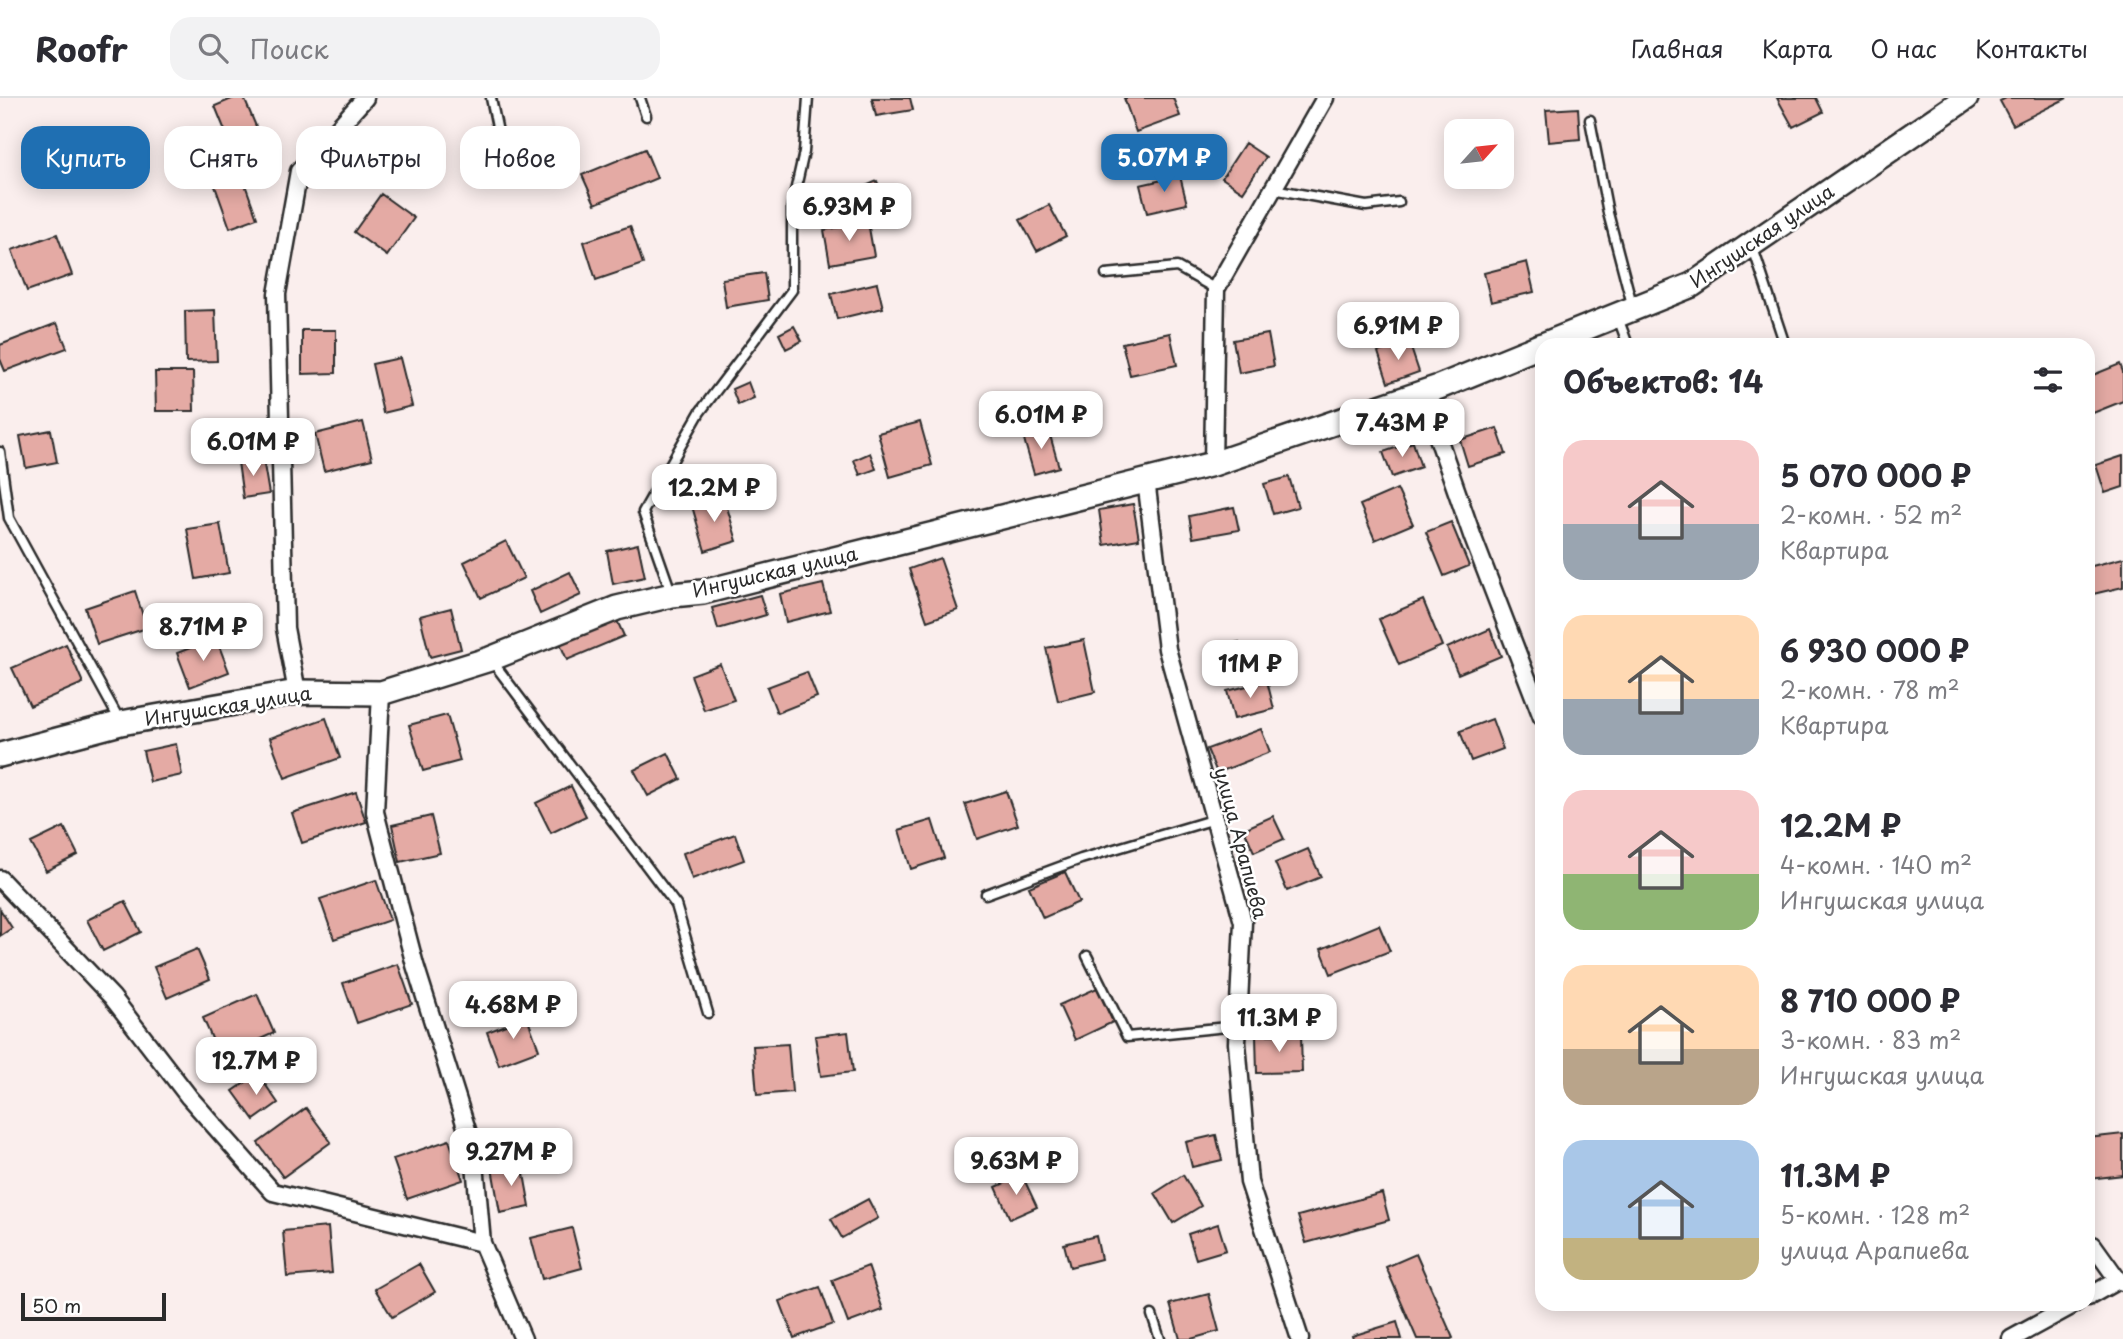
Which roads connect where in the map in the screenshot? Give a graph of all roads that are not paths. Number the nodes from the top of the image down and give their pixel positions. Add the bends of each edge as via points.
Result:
1 (365, 98) edge
2 (491, 98) edge
3 (640, 98) edge
4 (808, 98) edge
5 (1325, 98) edge
6 (1966, 98) edge
7 (646, 116) dead end
8 (1590, 120) dead end
9 (497, 126) edge
10 (1273, 189) junction
11 (1399, 202) dead end
12 (1751, 244) junction
13 (1106, 274) dead end
14 (1216, 289) junction
15 (1625, 312) junction
16 (1560, 338) edge
17 (1627, 338) edge
18 (1782, 338) edge
19 (1535, 348) edge
20 (1422, 392) junction
21 (0, 452) edge
22 (1213, 464) junction
23 (1146, 480) junction
24 (0, 513) edge
25 (9, 519) junction
26 (672, 595) junction
27 (490, 659) junction
28 (298, 692) junction
29 (381, 692) junction
30 (1535, 699) edge
31 (121, 723) junction
32 (0, 755) edge
33 (1215, 819) junction
34 (0, 879) edge
35 (986, 894) dead end
36 (1087, 956) dead end
37 (708, 1013) dead end
38 (1237, 1027) junction
39 (482, 1243) junction
40 (2095, 1249) edge
41 (2120, 1281) edge
42 (2095, 1294) edge
43 (2062, 1311) edge
44 (1152, 1315) dead end
45 (523, 1339) edge
46 (1160, 1339) edge
47 (1300, 1339) edge
48 (2011, 1339) edge

1 - 28 street via 299,171 277,294 285,628
2 - 9 lane
3 - 7 lane
4 - 26 lane via 804,152 792,205 792,290 700,412 643,512
5 - 10 street
6 - 12 street, Ингушская улица
8 - 15 lane
10 - 11 lane via 1366,206
10 - 14 street
12 - 15 street, Ингушская улица via 1692,285
12 - 18 lane
13 - 14 lane via 1177,267
14 - 22 street
15 - 16 street, Ингушская улица
15 - 17 lane
19 - 20 street, Ингушская улица
20 - 22 street, Ингушская улица
20 - 30 street
21 - 25 lane
22 - 23 street, Ингушская улица
23 - 26 street, Ингушская улица via 703,592
23 - 33 street, улица Арапиева via 1167,649
24 - 25 lane
25 - 31 lane
26 - 27 street, Ингушская улица via 617,608
27 - 29 street, Ингушская улица
27 - 37 lane via 676,905
28 - 29 street, Ингушская улица
28 - 31 street, Ингушская улица
29 - 39 street via 375,811 415,965 474,1152
31 - 32 street, Ингушская улица
33 - 35 lane via 1081,859
33 - 38 street, улица Арапиева via 1243,922
34 - 39 street via 112,997 189,1097 273,1192
36 - 38 lane via 1127,1037
38 - 47 street, улица Арапиева via 1249,1182
39 - 45 street
40 - 41 street
41 - 42 street
43 - 48 street
44 - 46 lane

